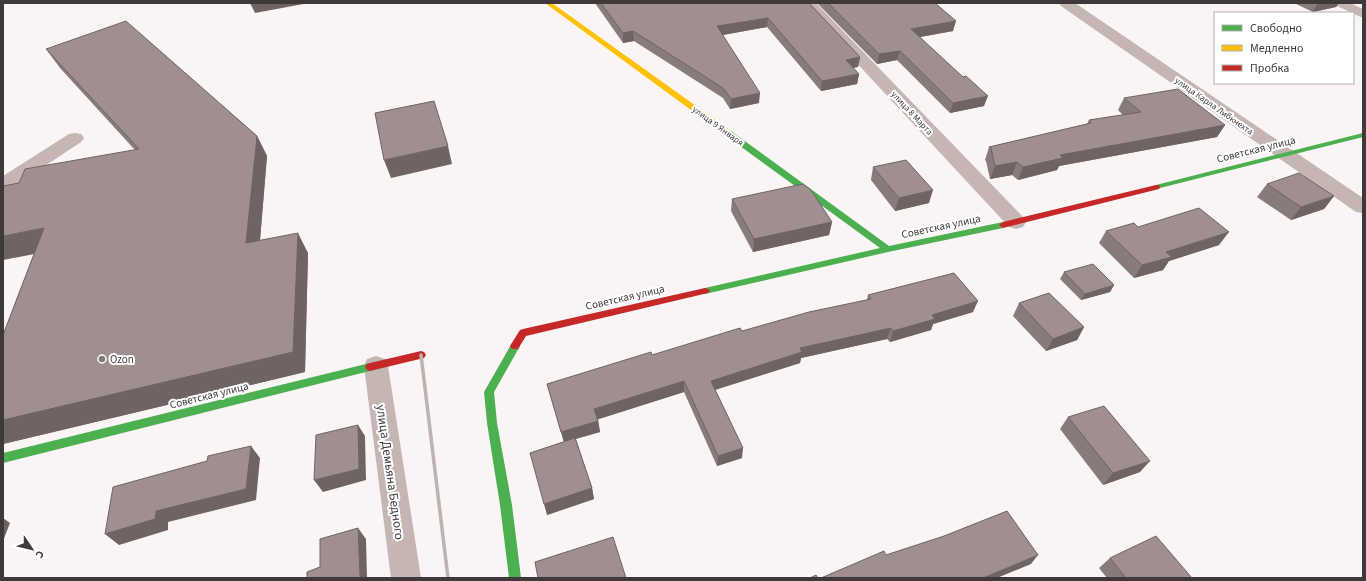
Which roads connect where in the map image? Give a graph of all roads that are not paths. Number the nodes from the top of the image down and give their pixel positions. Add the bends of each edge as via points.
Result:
1 (548, 3) edge
2 (808, 3) edge
3 (1066, 3) edge
4 (1341, 3) edge
5 (1363, 14) edge
6 (1363, 134) edge
7 (75, 138) dead end
8 (1285, 155) junction
9 (3, 185) edge
10 (1363, 207) edge
11 (1016, 222) junction
12 (888, 249) junction
13 (421, 355) dead end
14 (376, 366) junction
15 (3, 458) edge
16 (406, 578) edge
17 (515, 578) edge

1 - 12 street, улица 9 Января
2 - 11 street, улица 8 Марта
3 - 8 street, улица Карла Либкнехта
4 - 5 lane
6 - 8 street, Советская улица
7 - 9 street
8 - 10 street, улица Карла Либкнехта
8 - 11 street, Советская улица
11 - 12 street, Советская улица
12 - 17 street, Советская улица via 523,333 489,392
13 - 14 street, Советская улица
14 - 15 street, Советская улица
14 - 16 street, улица Демьяна Бедного

